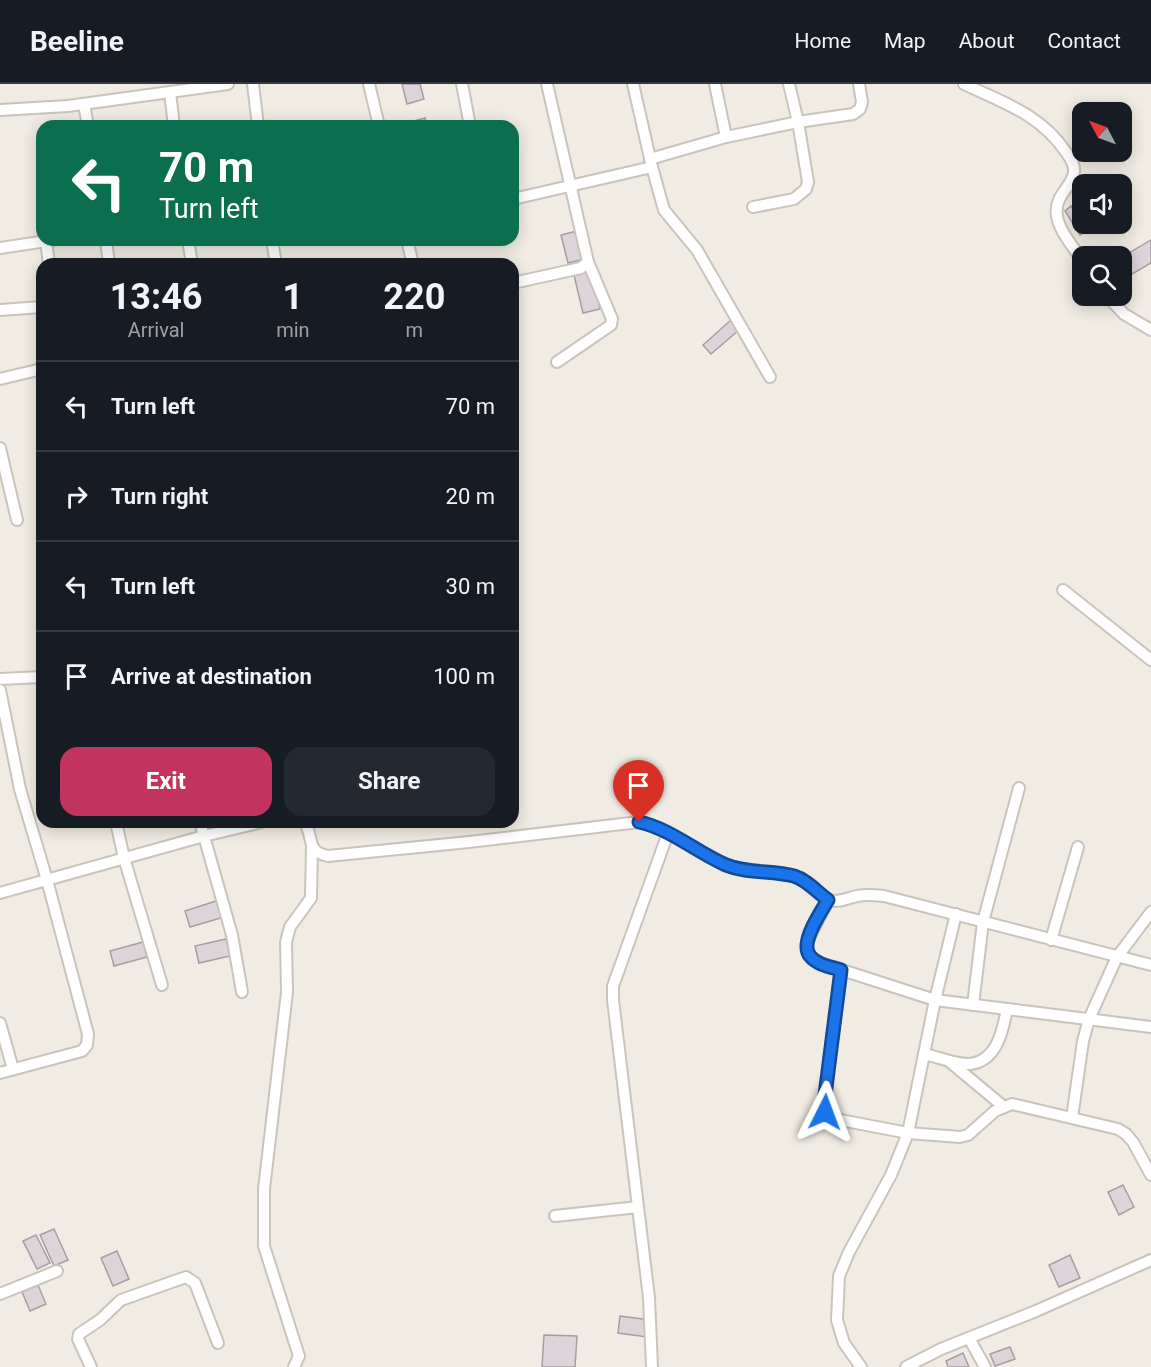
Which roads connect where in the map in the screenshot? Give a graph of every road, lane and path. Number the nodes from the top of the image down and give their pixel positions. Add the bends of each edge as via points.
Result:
1 (228, 84) edge
2 (253, 84) edge
3 (369, 84) edge
4 (462, 84) edge
5 (547, 84) edge
6 (633, 84) edge
7 (715, 84) edge
8 (789, 84) edge
9 (859, 84) edge
10 (964, 84) edge
11 (170, 92) junction
12 (84, 104) junction
13 (0, 110) edge
14 (87, 120) edge
15 (173, 120) edge
16 (257, 120) edge
17 (378, 120) edge
18 (469, 120) edge
19 (798, 122) junction
20 (726, 137) junction
21 (651, 163) junction
22 (571, 186) junction
23 (519, 198) edge
24 (753, 207) dead end
25 (36, 242) edge
26 (1072, 246) edge
27 (0, 248) edge
28 (588, 262) junction
29 (519, 282) edge
30 (1116, 306) edge
31 (36, 307) edge
32 (0, 310) edge
33 (1151, 330) edge
34 (557, 362) dead end
35 (36, 370) edge
36 (770, 377) dead end
37 (0, 379) edge
38 (0, 448) edge
39 (16, 520) dead end
40 (1063, 590) dead end
41 (1151, 660) edge
42 (36, 677) edge
43 (0, 679) edge
44 (0, 690) edge
45 (1018, 788) dead end
46 (117, 828) edge
47 (202, 828) edge
48 (237, 828) edge
49 (308, 828) edge
50 (668, 833) junction
51 (204, 836) junction
52 (312, 846) junction
53 (1078, 848) dead end
54 (124, 858) junction
55 (47, 880) junction
56 (0, 893) edge
57 (825, 897) junction
58 (1151, 912) edge
59 (956, 914) junction
60 (982, 922) junction
61 (1051, 940) junction
62 (1117, 957) junction
63 (1151, 965) edge
64 (841, 970) junction
65 (162, 985) dead end
66 (242, 992) dead end
67 (935, 1000) junction
68 (973, 1005) junction
69 (1007, 1009) junction
70 (1089, 1019) junction
71 (0, 1023) edge
72 (1151, 1027) edge
73 (924, 1054) junction
74 (948, 1060) junction
75 (13, 1070) junction
76 (0, 1073) edge
77 (1004, 1107) junction
78 (1072, 1118) junction
79 (908, 1132) junction
80 (1151, 1175) edge
81 (638, 1207) junction
82 (555, 1216) dead end
83 (1151, 1260) edge
84 (57, 1271) dead end
85 (0, 1294) edge
86 (969, 1338) junction
87 (218, 1343) dead end
88 (91, 1367) edge
89 (294, 1367) edge
90 (652, 1367) edge
91 (861, 1367) edge
92 (906, 1367) edge
93 (985, 1367) edge

1 - 11 street
2 - 16 street
3 - 17 street
4 - 18 street
5 - 22 street
6 - 21 street
7 - 20 street
8 - 19 street
9 - 19 street via 862,102 853,114
10 - 26 street via 1029,115 1059,141 1075,171 1058,201 1057,213
11 - 12 street
11 - 15 street
12 - 13 street
12 - 14 street
19 - 20 street
19 - 24 street via 806,189 794,199
20 - 21 street
21 - 22 street
21 - 36 street via 664,210 700,255
22 - 23 street
22 - 28 street
25 - 27 street
28 - 29 street via 581,268
28 - 34 street via 611,325
30 - 33 street
31 - 32 street
35 - 37 street
38 - 39 street
40 - 41 street
42 - 43 street
44 - 55 street via 20,789
45 - 60 street
46 - 54 street
47 - 51 street
48 - 51 street
49 - 52 street
50 - 52 street via 639,822 328,856 319,854
50 - 57 street via 726,865 793,876
50 - 81 street via 613,986
51 - 54 street
51 - 66 street via 232,935
52 - 89 street via 311,898 290,927 286,942 287,992 264,1189 264,1246 299,1356
53 - 61 street
54 - 55 street
54 - 65 street
55 - 56 street
55 - 75 street via 88,1034 87,1045 82,1051
57 - 59 street via 846,900 871,894
57 - 64 street via 806,948 818,962
58 - 62 street
59 - 60 street
59 - 67 street
60 - 61 street
60 - 68 street
61 - 62 street
62 - 63 street
62 - 70 street
64 - 67 street
64 - 79 street via 825,1112 839,1121
67 - 68 street
67 - 73 street
68 - 69 street
69 - 70 street
69 - 74 street via 1003,1035 987,1056 970,1064
70 - 72 street
70 - 78 street
71 - 75 street
73 - 74 street
73 - 79 street
74 - 77 street
75 - 76 street
77 - 78 street via 1012,1104
77 - 79 street via 968,1135
78 - 80 street via 1126,1134
79 - 91 street via 891,1175 839,1276 837,1320 844,1343
81 - 82 street
81 - 90 street via 649,1298
83 - 86 street
84 - 85 street
86 - 92 street
86 - 93 street
87 - 88 street via 195,1283 186,1277 121,1300 79,1334

